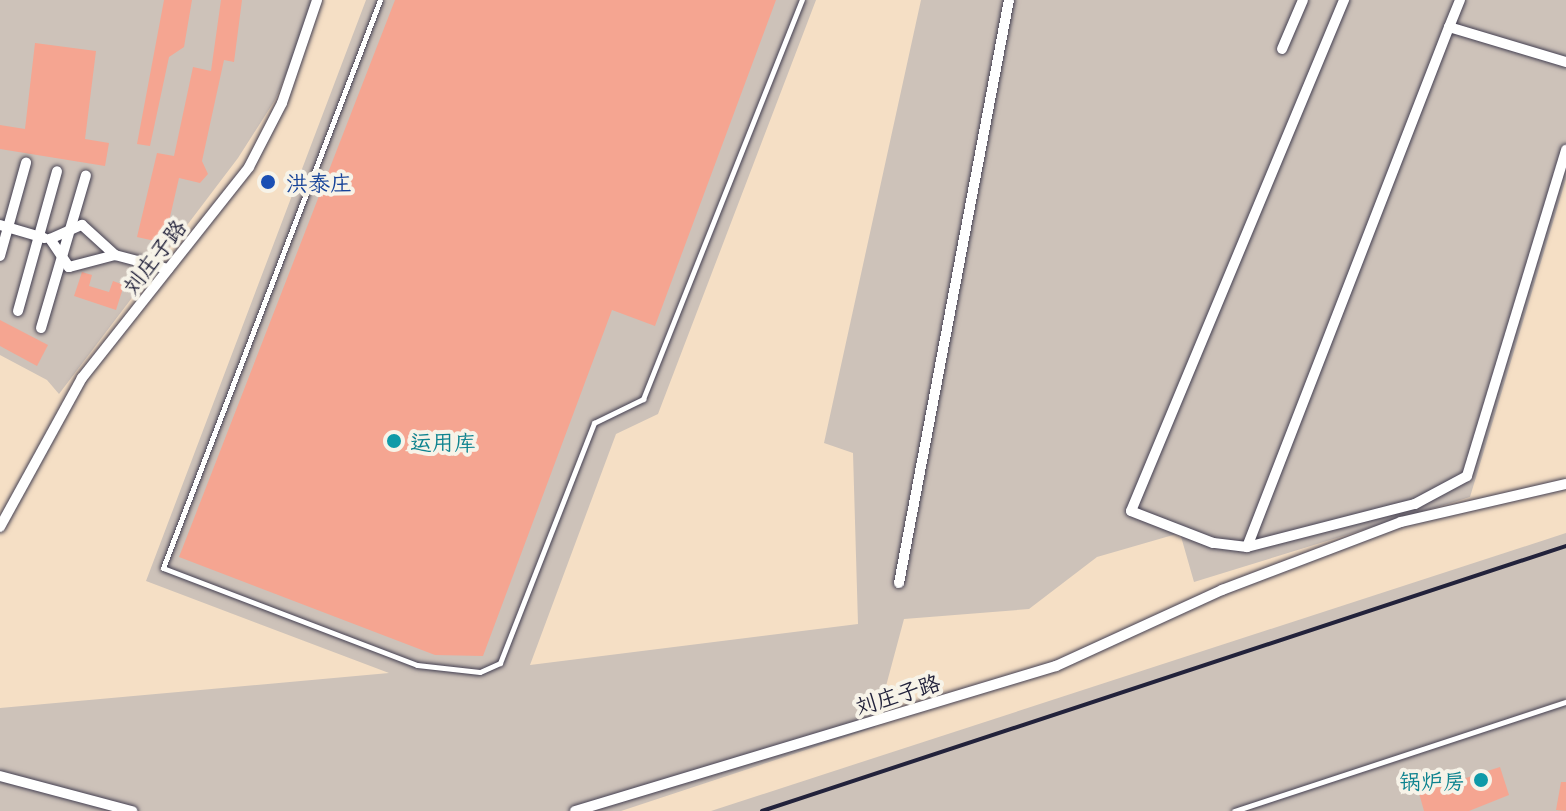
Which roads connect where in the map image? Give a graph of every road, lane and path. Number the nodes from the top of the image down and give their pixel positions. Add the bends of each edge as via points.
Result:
1 (317, 0) edge
2 (380, 0) edge
3 (802, 0) edge
4 (1009, 0) edge
5 (1303, 0) edge
6 (1344, 0) edge
7 (1460, 0) edge
8 (1449, 27) junction
9 (1282, 49) dead end
10 (1566, 62) edge
11 (1566, 150) edge
12 (26, 163) dead end
13 (57, 171) dead end
14 (86, 175) dead end
15 (4, 226) edge
16 (71, 228) junction
17 (45, 238) junction
18 (115, 255) junction
19 (0, 256) edge
20 (61, 259) junction
21 (168, 269) junction
22 (18, 311) dead end
23 (41, 328) dead end
24 (1566, 484) edge
25 (0, 527) edge
26 (1247, 547) junction
27 (899, 583) dead end
28 (1566, 702) edge
29 (0, 776) edge
30 (132, 811) edge
31 (575, 811) edge
32 (1234, 811) edge

1 - 21 street, 刘庄子路 via 268,134
2 - 3 lane via 163,568 417,665 480,672 500,663 594,423 643,399
4 - 27 street
5 - 9 street
6 - 26 street via 1131,511 1213,543
7 - 8 street
8 - 10 street
8 - 26 street
11 - 26 street via 1467,476 1415,504
12 - 15 street
13 - 17 street
14 - 16 street
15 - 17 street
15 - 19 street
16 - 17 street
16 - 18 street via 93,229
16 - 20 street
17 - 20 street
17 - 22 street
18 - 20 street via 85,267
18 - 21 street
20 - 23 street
21 - 25 street, 刘庄子路 via 82,378
24 - 31 street, 刘庄子路 via 1401,522 1222,590 1056,666
28 - 32 lane
29 - 30 street

